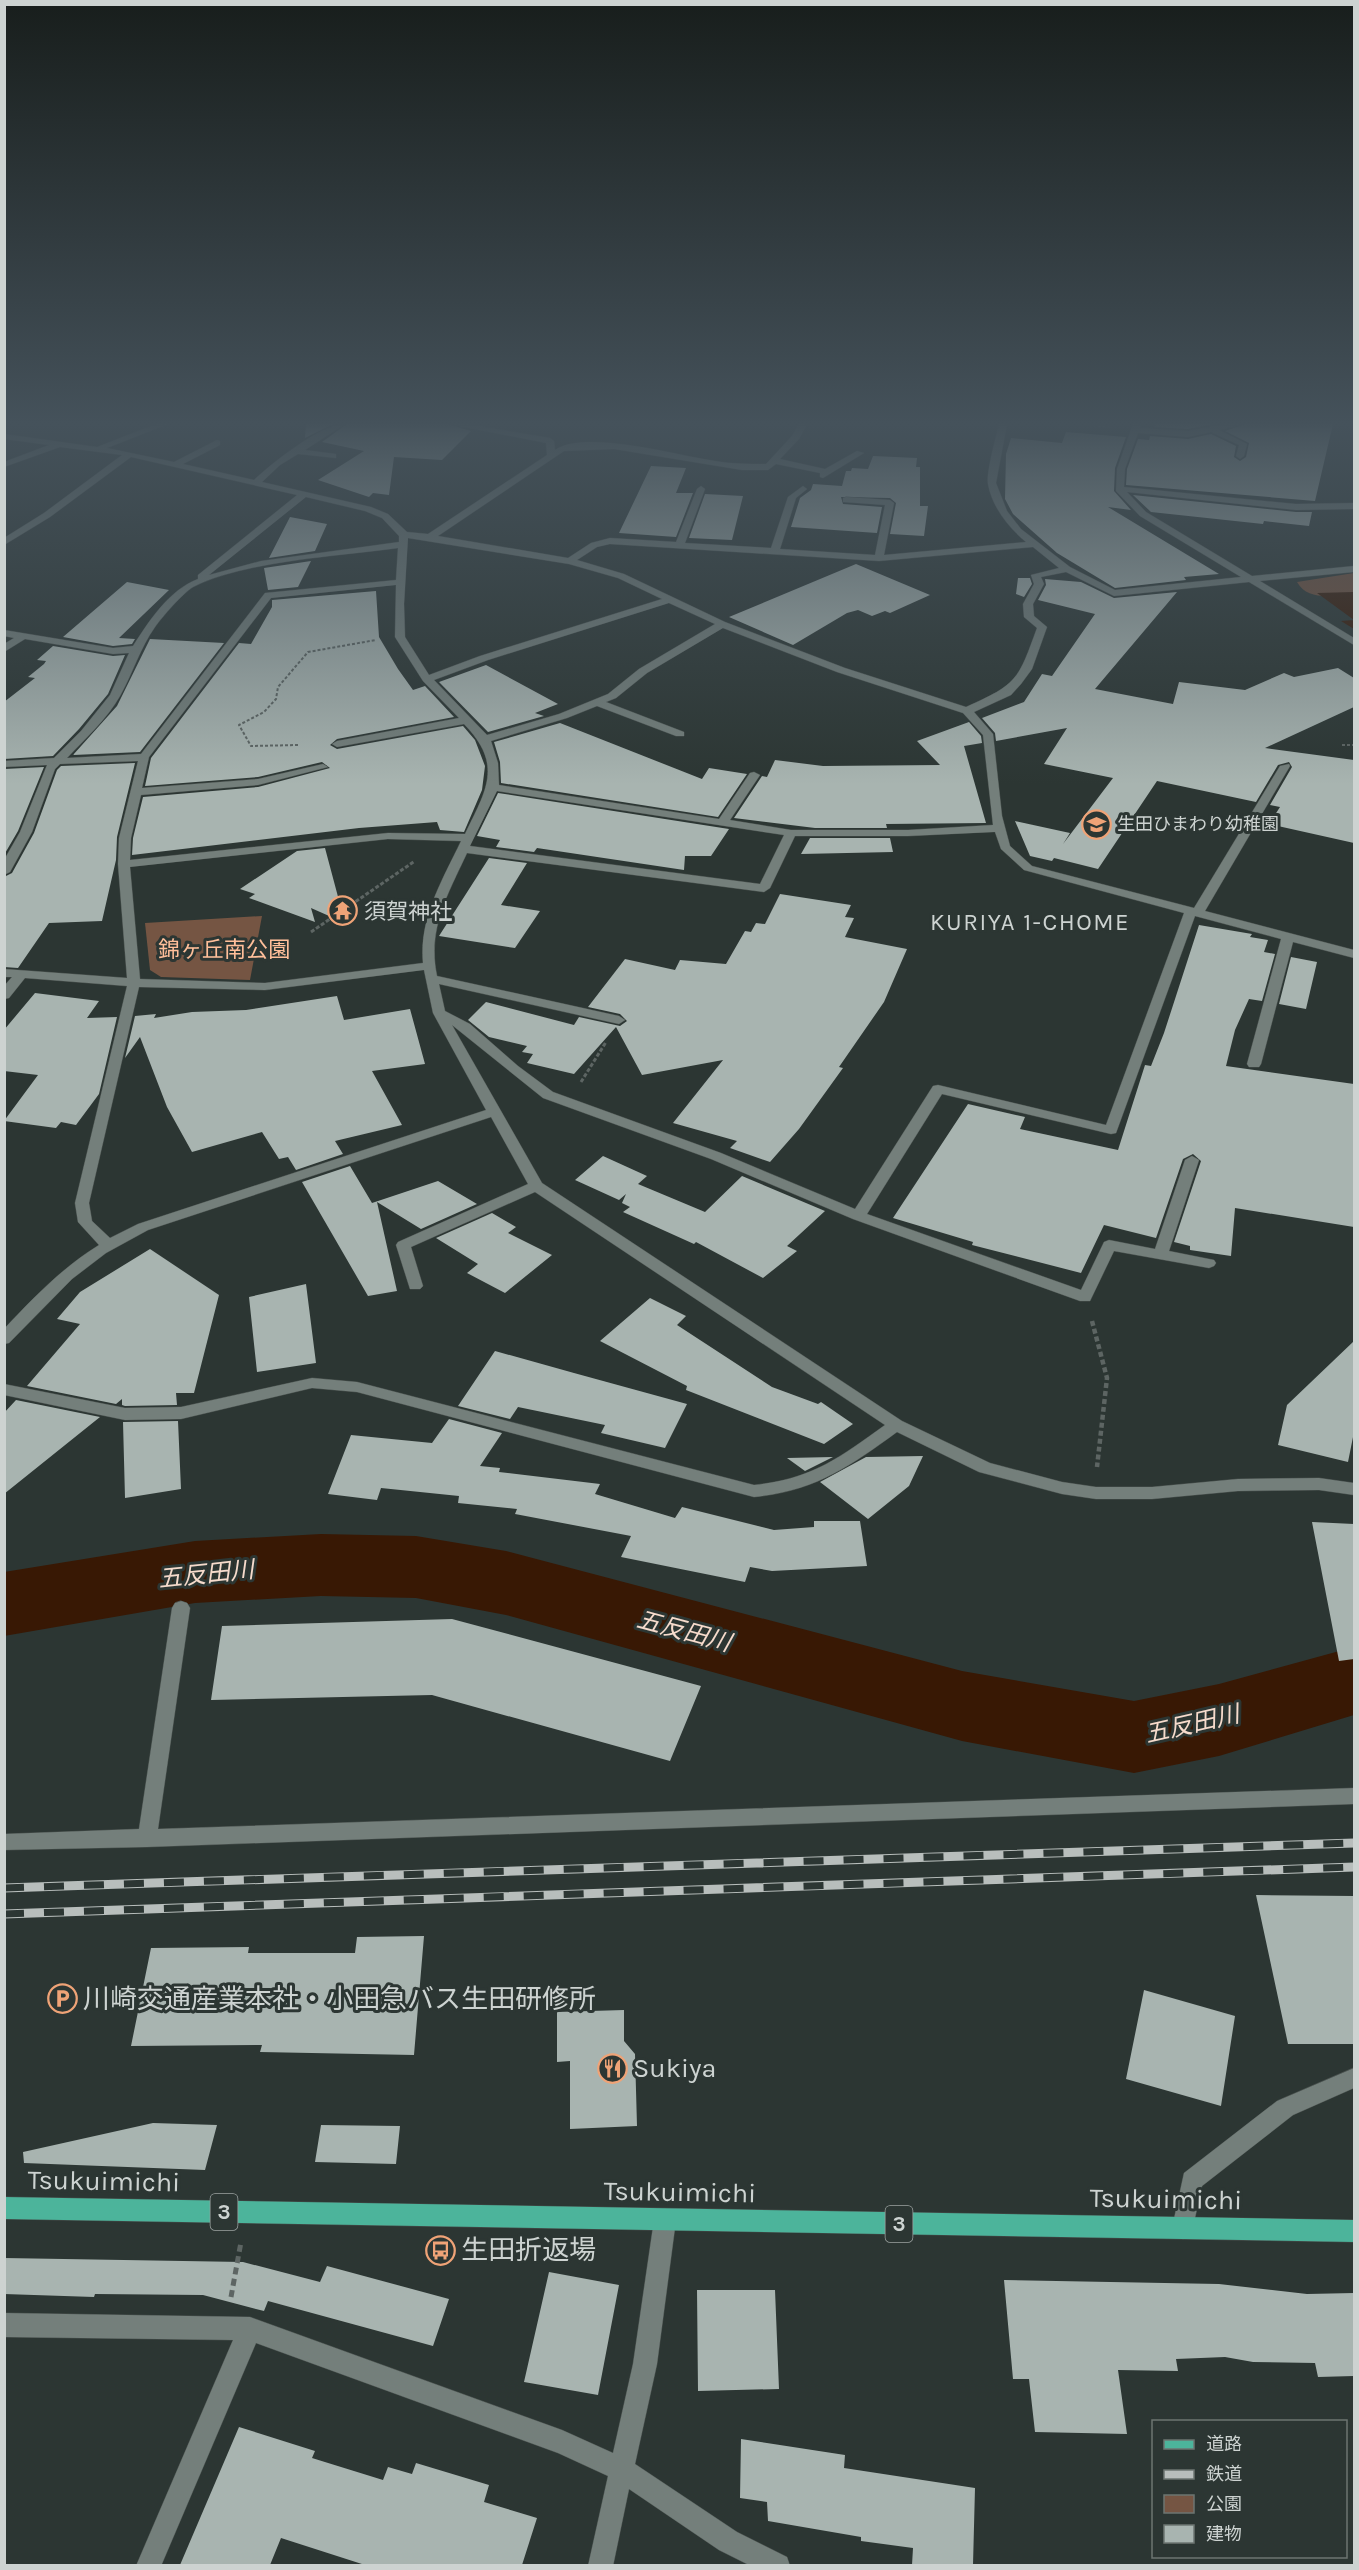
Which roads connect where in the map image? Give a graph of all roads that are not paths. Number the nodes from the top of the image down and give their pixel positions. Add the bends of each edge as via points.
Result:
1 (240, 544) edge
2 (376, 544) edge
3 (404, 544) edge
4 (470, 544) edge
5 (600, 544) edge
6 (643, 544) edge
7 (777, 544) edge
8 (882, 544) edge
9 (1034, 544) joint
10 (1192, 544) edge
11 (678, 546) joint
12 (775, 551) junction
13 (879, 558) junction
14 (570, 561) junction
15 (1067, 569) junction
16 (1354, 569) edge
17 (1249, 579) junction
18 (201, 580) junction
19 (401, 582) junction
20 (668, 600) junction
21 (722, 624) junction
22 (4, 633) edge
23 (23, 636) junction
24 (1354, 642) edge
25 (4, 649) edge
26 (136, 649) junction
27 (427, 679) junction
28 (596, 702) junction
29 (967, 711) junction
30 (465, 720) junction
31 (680, 734) dead end
32 (485, 739) junction
33 (337, 744) road end
34 (144, 757) junction
35 (55, 760) junction
36 (4, 764) edge
37 (1285, 766) dead end
38 (323, 767) dead end
39 (753, 776) dead end
40 (493, 787) junction
41 (137, 792) junction
42 (722, 823) junction
43 (999, 828) junction
44 (791, 833) junction
45 (467, 844) junction
46 (124, 864) junction
47 (4, 872) edge
48 (1194, 911) junction
49 (1287, 937) junction
50 (1354, 954) edge
51 (4, 972) edge
52 (430, 972) junction
53 (22, 974) junction
54 (134, 982) junction
55 (4, 995) edge
56 (439, 1013) junction
57 (619, 1020) road end
58 (1254, 1064) dead end
59 (493, 1112) junction
60 (1192, 1160) dead end
61 (536, 1186) junction
62 (858, 1216) junction
63 (107, 1244) junction
64 (1161, 1254) junction
65 (1209, 1263) dead end
66 (416, 1286) dead end
67 (4, 1339) edge
68 (4, 1389) edge
69 (896, 1425) junction
70 (1354, 1488) edge
71 (181, 1608) dead end
72 (1354, 1796) edge
73 (147, 1839) junction
74 (4, 1842) edge
75 (1354, 2078) edge
76 (4, 2208) edge
77 (665, 2220) junction
78 (1183, 2228) junction
79 (1354, 2231) edge
80 (4, 2325) edge
81 (250, 2329) junction
82 (621, 2469) junction
83 (148, 2565) edge
84 (600, 2565) edge
85 (778, 2565) edge

1 - 18 street via 200,575
2 - 18 street via 261,564
3 - 19 street
4 - 14 street
5 - 14 street
6 - 11 street
7 - 12 street
8 - 13 street
9 - 13 street
9 - 15 street
10 - 17 street
11 - 12 street
12 - 13 street
14 - 20 street via 621,576
15 - 17 street via 1114,593
15 - 29 street via 1036,575 1039,584 1028,604 1029,617 1042,627 1027,669 1007,693
16 - 17 street
17 - 24 street
18 - 26 street via 169,603
19 - 27 street via 400,637
19 - 34 street via 268,595
20 - 21 street
20 - 27 street via 484,657
21 - 28 street via 644,671 612,696
21 - 29 street via 841,670
22 - 23 street
23 - 25 street
23 - 26 street via 113,651
26 - 35 street via 115,696 86,733
27 - 30 street
28 - 31 street
28 - 32 street
29 - 43 street via 988,734
30 - 32 street
30 - 33 street
32 - 40 street via 493,763
34 - 35 street
34 - 41 street
35 - 36 street
35 - 47 street via 26,832
37 - 48 street
38 - 41 street via 258,782
39 - 42 street
40 - 42 street
40 - 45 street
41 - 46 street via 125,838
42 - 44 street
43 - 44 street
43 - 48 street via 1005,847 1028,868
44 - 45 street via 764,888
45 - 46 street via 451,837 388,836
45 - 52 street via 437,904 427,941
46 - 54 street
48 - 49 street
48 - 62 street via 1112,1130 938,1089
49 - 50 street
49 - 58 street
51 - 53 street
52 - 54 street via 244,987
52 - 56 street
52 - 57 street
53 - 54 street
53 - 55 street
54 - 63 street via 82,1203 85,1222
56 - 59 street
56 - 62 street via 465,1027 548,1095 716,1156
59 - 61 street
59 - 63 street via 143,1227
60 - 64 street
61 - 66 street via 403,1245
61 - 69 street
62 - 64 street via 1085,1297 1109,1245
63 - 67 street via 54,1285
64 - 65 street
68 - 69 street via 125,1414 181,1413 312,1383 357,1387 754,1491 785,1490 829,1473
69 - 70 street via 985,1468 1096,1493 1284,1484
71 - 73 street
72 - 73 street
73 - 74 street
75 - 78 street via 1285,2108 1192,2180
76 - 77 main road, Tsukuimichi / 3
77 - 78 main road, Tsukuimichi / 3
77 - 82 street via 645,2364
78 - 79 main road, Tsukuimichi / 3
80 - 81 street
81 - 82 street via 562,2442
81 - 83 street
82 - 84 street
82 - 85 street via 728,2541

